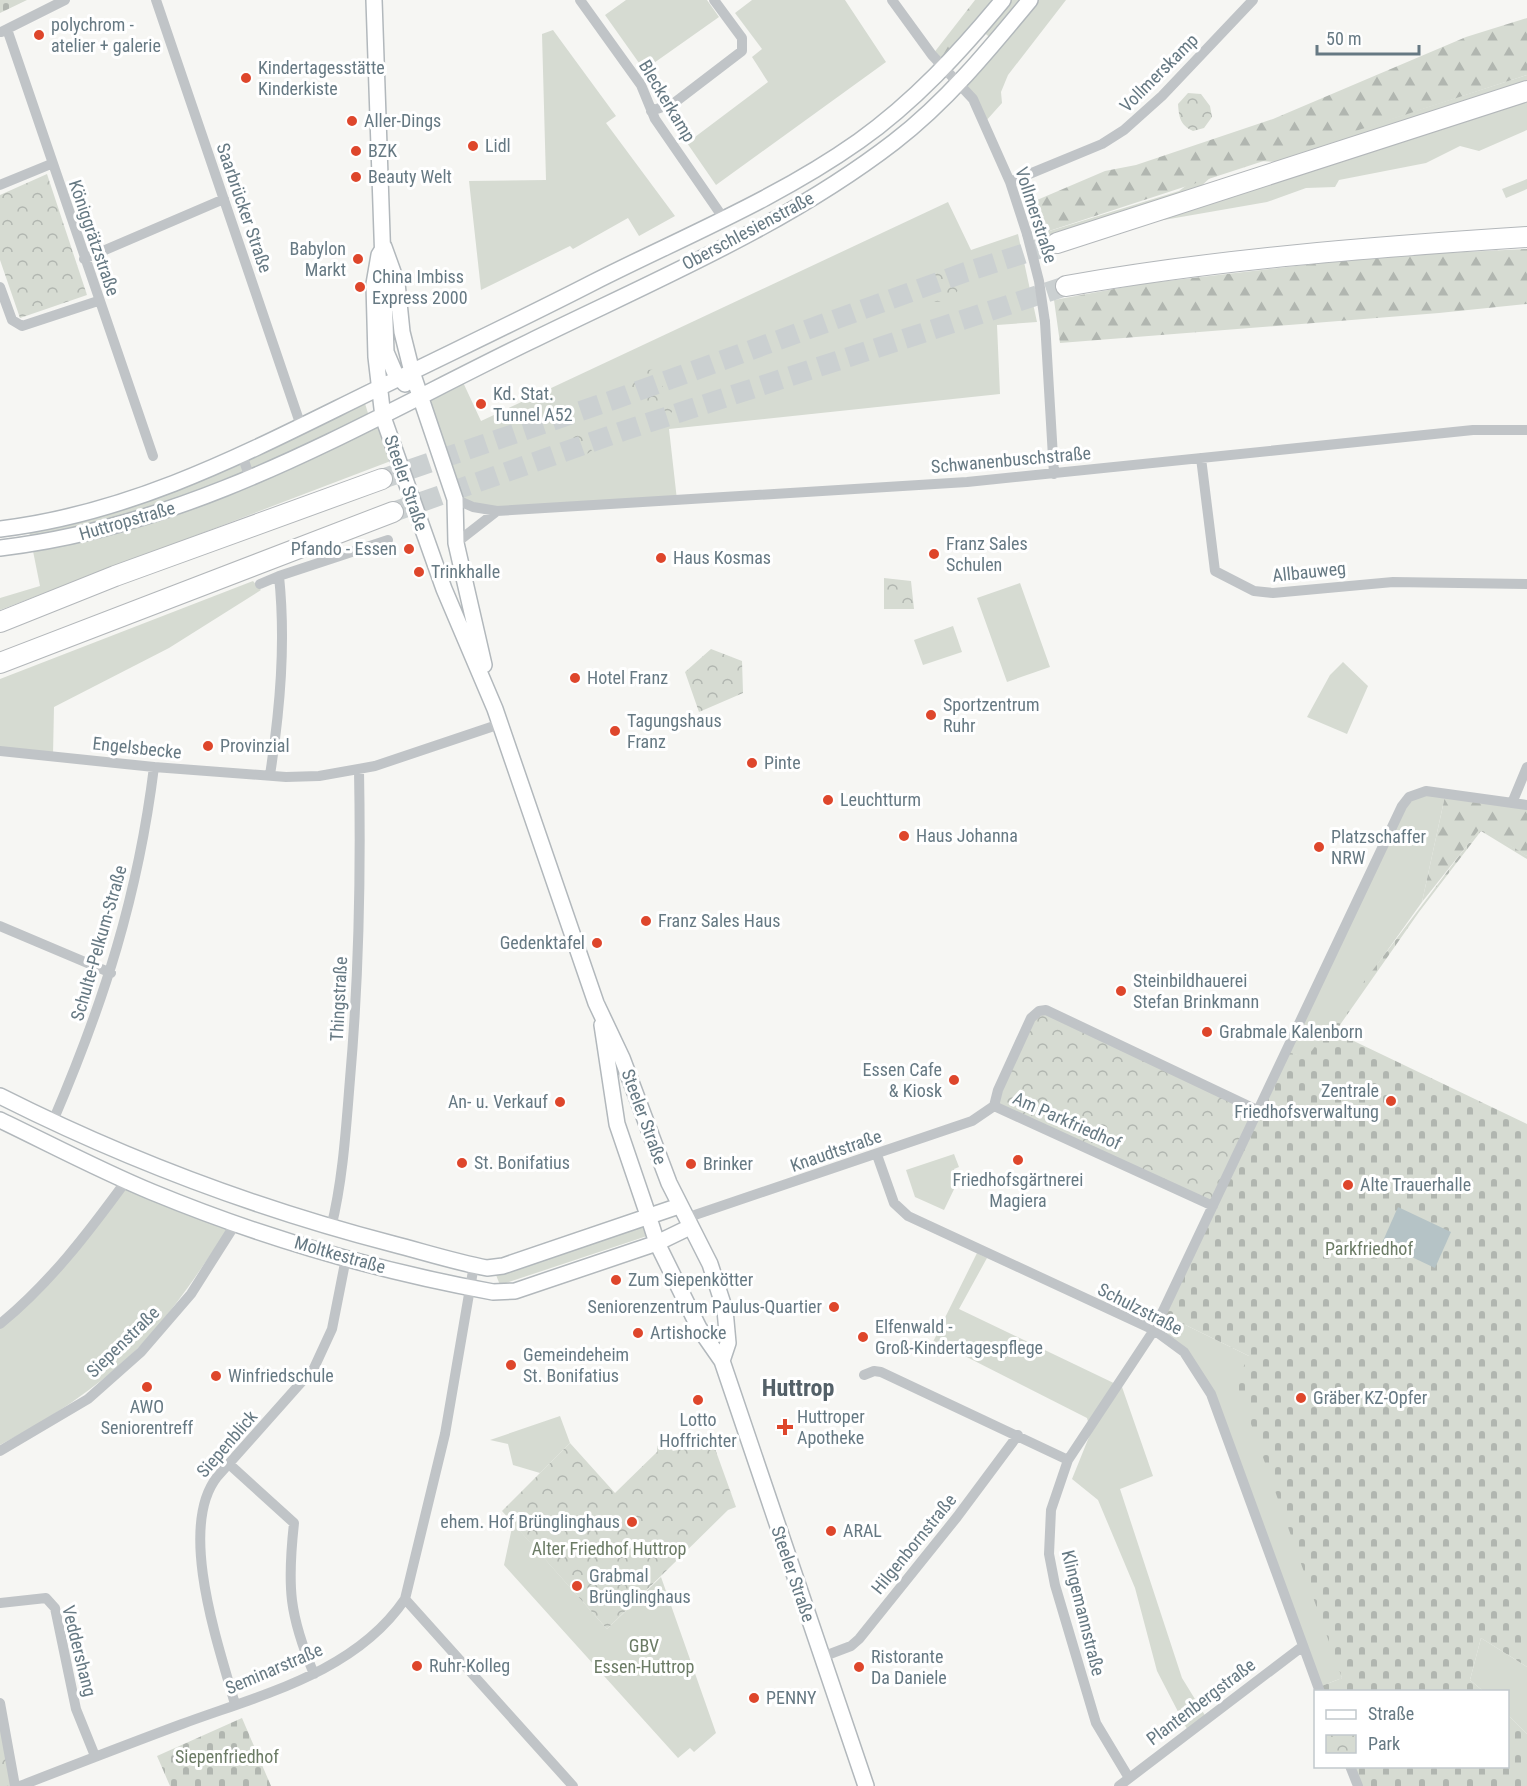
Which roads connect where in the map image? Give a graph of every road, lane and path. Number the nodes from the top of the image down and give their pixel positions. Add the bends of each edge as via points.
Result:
1 (65, 0) edge
2 (156, 0) edge
3 (374, 0) edge
4 (580, 0) edge
5 (714, 0) edge
6 (892, 0) edge
7 (1003, 0) edge
8 (1030, 0) edge
9 (1253, 0) edge
10 (3, 31) edge
11 (945, 66) junction
12 (959, 82) junction
13 (1527, 91) edge
14 (651, 111) junction
15 (51, 164) junction
16 (1010, 182) junction
17 (0, 185) edge
18 (224, 199) junction
19 (724, 219) junction
20 (1527, 237) edge
21 (1057, 243) tunnel mouth
22 (384, 247) junction
23 (84, 259) junction
24 (1066, 286) tunnel mouth
25 (0, 287) edge
26 (98, 301) junction
27 (406, 375) junction
28 (378, 388) junction
29 (420, 398) junction
30 (383, 417) junction
31 (301, 426) junction
32 (1527, 430) edge
33 (242, 455) junction
34 (153, 456) dead end
35 (1202, 458) junction
36 (1053, 474) junction
37 (250, 478) junction
38 (382, 479) tunnel mouth
39 (455, 499) junction
40 (497, 511) junction
41 (393, 512) tunnel mouth
42 (0, 529) edge
43 (388, 540) dead end
44 (456, 543) junction
45 (0, 548) edge
46 (279, 576) junction
47 (260, 584) dead end
48 (1527, 584) edge
49 (0, 622) edge
50 (0, 663) edge
51 (495, 709) junction
52 (500, 724) junction
53 (0, 751) edge
54 (154, 767) junction
55 (1527, 767) edge
56 (359, 770) junction
57 (270, 775) junction
58 (1512, 802) junction
59 (1527, 805) edge
60 (0, 926) edge
61 (111, 973) junction
62 (598, 1007) junction
63 (0, 1096) edge
64 (994, 1106) junction
65 (1257, 1110) junction
66 (0, 1120) edge
67 (53, 1121) junction
68 (877, 1155) junction
69 (126, 1181) junction
70 (1213, 1206) junction
71 (648, 1215) junction
72 (685, 1217) junction
73 (236, 1223) junction
74 (331, 1228) junction
75 (657, 1243) junction
76 (346, 1258) junction
77 (474, 1266) junction
78 (470, 1288) junction
79 (0, 1324) edge
80 (1154, 1330) junction
81 (722, 1361) junction
82 (864, 1375) dead end
83 (1018, 1435) junction
84 (0, 1451) edge
85 (1068, 1460) junction
86 (229, 1464) junction
87 (405, 1599) junction
88 (0, 1603) edge
89 (1303, 1646) junction
90 (822, 1657) junction
91 (314, 1674) junction
92 (1319, 1690) edge
93 (0, 1703) edge
94 (235, 1704) junction
95 (95, 1756) junction
96 (1350, 1768) edge
97 (1129, 1778) junction
98 (15, 1786) edge
99 (20, 1786) edge
100 (573, 1786) edge
101 (866, 1786) edge
102 (1119, 1786) edge
103 (1358, 1786) edge

1 - 10 street
2 - 18 street, Saarbrücker Straße
3 - 22 main road, Steeler Straße
4 - 14 street, Bleckerkamp via 641,85
5 - 14 street via 742,38 742,51 674,103
6 - 11 street, Vollmerstraße via 932,55
7 - 11 main road, Oberschlesienstraße
8 - 12 main road, Oberschlesienstraße
9 - 16 street, Vollmerskamp via 1162,96 1124,130 1102,144
10 - 15 street, Königgrätzstraße
11 - 12 street, Vollmerstraße
11 - 19 main road, Oberschlesienstraße via 900,109 851,146
12 - 16 street, Vollmerstraße via 976,105
12 - 29 main road, Oberschlesienstraße via 921,120 886,147 782,215
13 - 21 highway
14 - 19 street, Bleckerkamp
15 - 17 street
15 - 23 street, Königgrätzstraße
16 - 36 street, Vollmerstraße, bridge via 1039,281 1045,322
18 - 23 street
18 - 31 street, Saarbrücker Straße
19 - 27 main road, Oberschlesienstraße
20 - 24 highway via 1382,246 1139,273
22 - 27 main road, Steeler Straße via 397,283
22 - 28 main road, Steeler Straße via 374,284
23 - 26 street, Königgrätzstraße
25 - 26 street via 12,320 22,326
26 - 34 street, Königgrätzstraße
27 - 28 main road, Huttropstraße
27 - 29 main road, Steeler Straße
28 - 30 main road, Steeler Straße
28 - 31 main road, Huttropstraße
29 - 30 main road, Huttropstraße
29 - 39 main road, Steeler Straße
30 - 37 main road, Huttropstraße
30 - 51 main road, Steeler Straße via 444,589
31 - 33 main road, Huttropstraße
32 - 35 street, Schwanenbuschstraße via 1473,430
33 - 37 street
33 - 42 main road, Huttropstraße via 112,507
35 - 36 street, Schwanenbuschstraße
35 - 48 street, Allbauweg via 1212,564 1220,575 1243,586 1262,593 1393,582
36 - 40 street, Schwanenbuschstraße
37 - 45 main road, Huttropstraße via 139,520 83,535
38 - 49 highway
39 - 40 street, Schwanenbuschstraße
39 - 44 main road, Steeler Straße
40 - 44 street
41 - 50 highway
43 - 46 street
44 - 51 main road, Steeler Straße
46 - 47 street
46 - 57 street via 281,689
51 - 52 main road, Steeler Straße
52 - 56 street, Engelsbecke
52 - 62 main road, Steeler Straße
53 - 54 street, Engelsbecke
54 - 57 street, Engelsbecke
54 - 61 street, Schulte-Pelkum-Straße via 133,892
55 - 58 street
56 - 57 street, Engelsbecke via 320,776
56 - 74 street, Thingstraße via 356,1015 347,1119
58 - 59 street
58 - 65 street via 1426,791 1409,797
60 - 61 street
61 - 67 street, Schulte-Pelkum-Straße
62 - 71 main road, Steeler Straße via 617,1125
62 - 72 main road, Steeler Straße
63 - 67 main road, Moltkestraße
64 - 65 street, Am Parkfriedhof via 1031,1018 1046,1010
64 - 68 street, Knaudtstraße via 972,1120
64 - 70 street, Am Parkfriedhof
65 - 70 street
66 - 69 main road, Moltkestraße
67 - 74 main road, Moltkestraße via 186,1177
68 - 72 street, Knaudtstraße
68 - 80 street, Schulzstraße via 894,1203 908,1216
69 - 73 main road, Moltkestraße
69 - 79 street via 55,1272
70 - 80 street
71 - 72 main road, Moltkestraße
71 - 75 main road, Steeler Straße
71 - 77 main road, Moltkestraße via 503,1266
72 - 75 main road, Moltkestraße
72 - 81 main road, Steeler Straße via 711,1264 725,1310 728,1343
73 - 76 main road, Moltkestraße
73 - 84 street, Siepenstraße via 191,1294 141,1352 88,1399
74 - 77 main road, Moltkestraße
75 - 78 main road, Moltkestraße via 515,1291
75 - 81 main road, Steeler Straße via 699,1329
76 - 78 main road, Moltkestraße
76 - 86 street, Siepenblick via 332,1329 314,1368
77 - 78 street, Seminarstraße
78 - 87 street, Seminarstraße via 445,1434
80 - 85 street, Klingemannstraße
80 - 89 street, Schulzstraße via 1184,1352 1204,1381
81 - 90 main road, Steeler Straße
82 - 83 street via 881,1372
83 - 85 street
83 - 90 street, Hilgenbornstraße via 859,1639
85 - 97 street, Klingemannstraße via 1051,1510 1048,1535 1053,1575 1096,1724
86 - 91 street via 294,1523 290,1592 299,1639
86 - 94 street, Siepenblick via 206,1494 200,1538 209,1608
87 - 91 street, Seminarstraße via 372,1635
87 - 100 street
88 - 95 street, Veddershang via 38,1597 46,1598 55,1608 76,1709
89 - 92 street, Schulzstraße
89 - 97 street, Plantenbergstraße
90 - 101 main road, Steeler Straße
91 - 94 street, Seminarstraße
93 - 98 street
94 - 95 street, Seminarstraße
95 - 99 street, Seminarstraße
96 - 103 street
97 - 102 street, Plantenbergstraße

